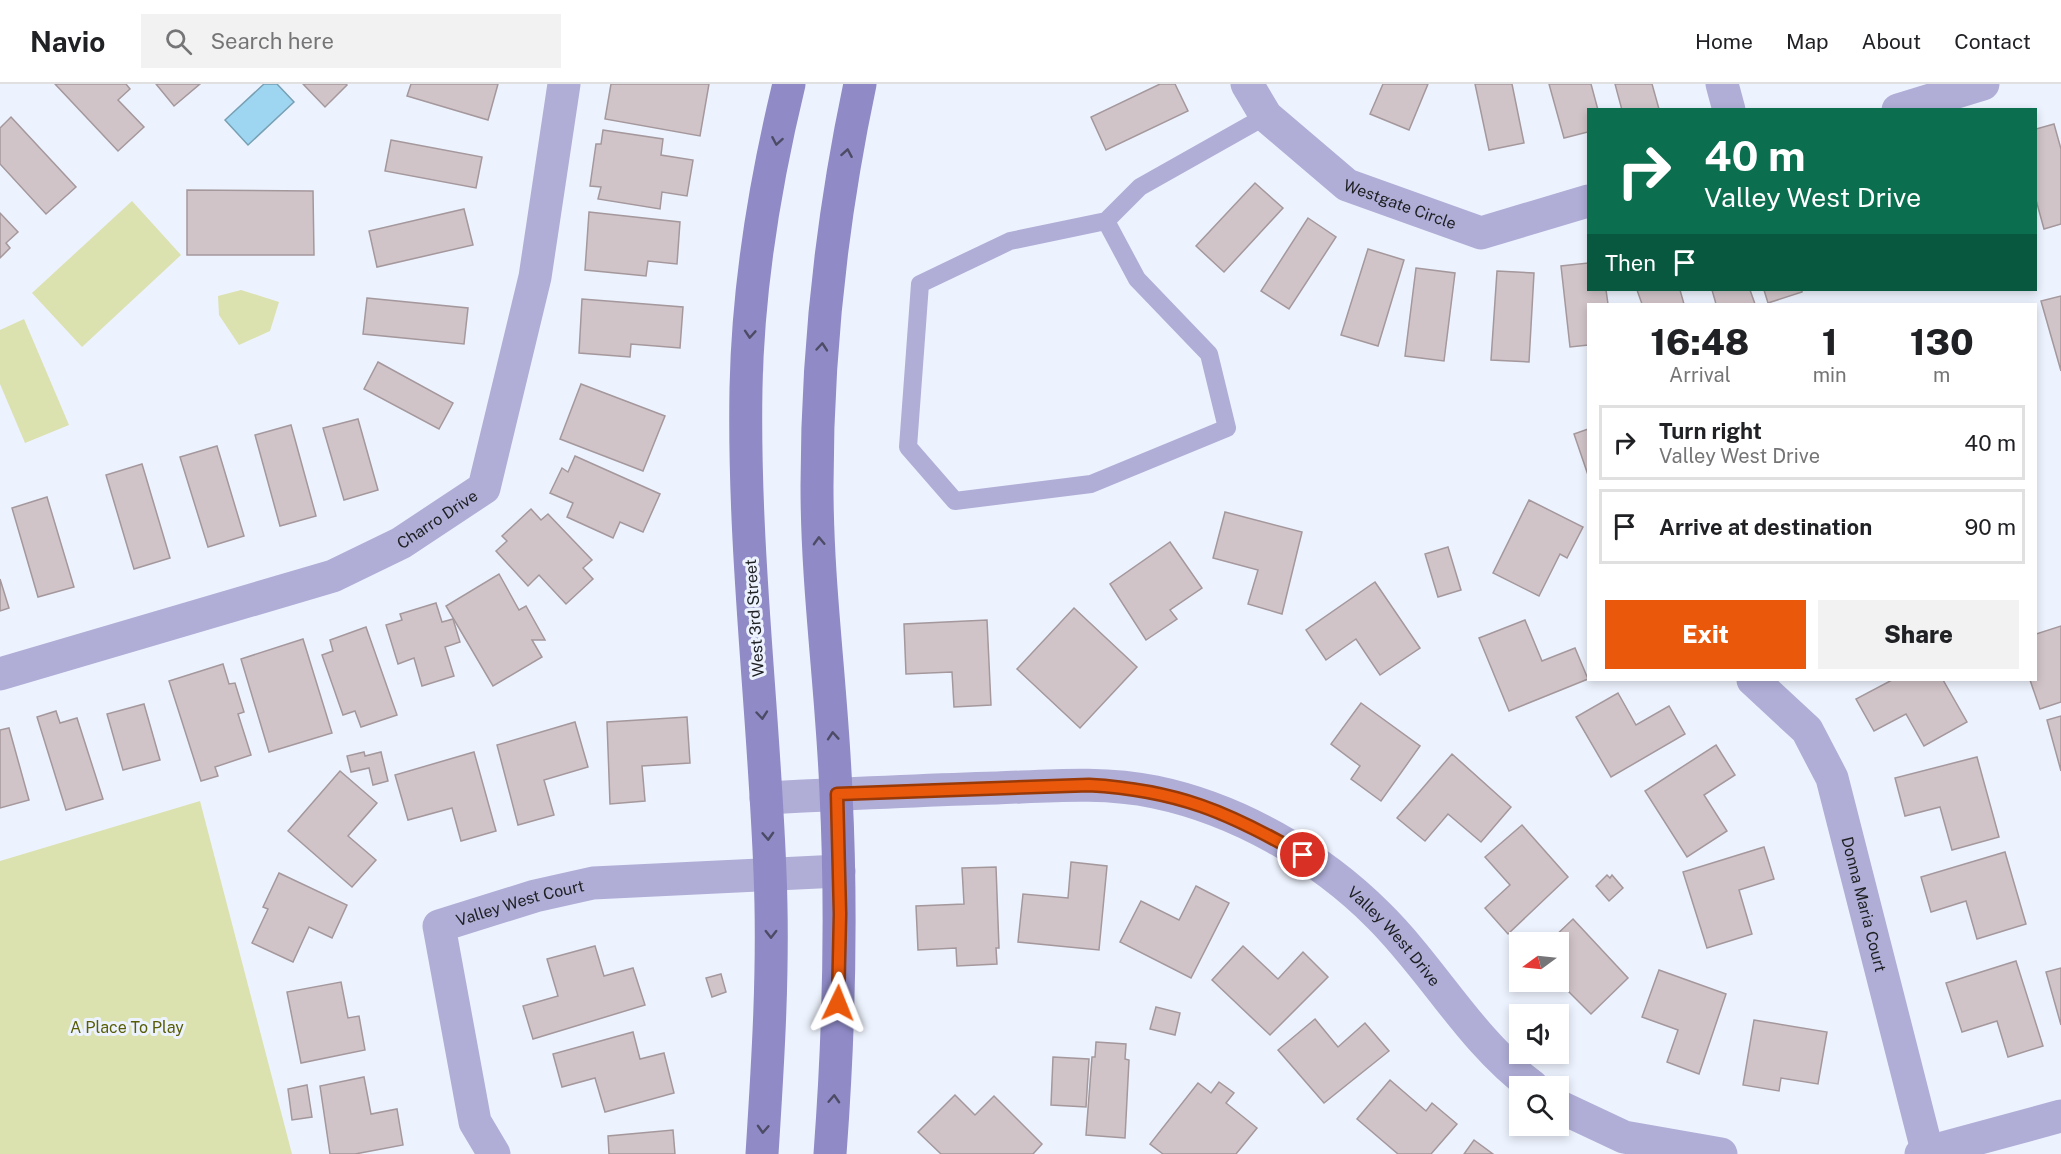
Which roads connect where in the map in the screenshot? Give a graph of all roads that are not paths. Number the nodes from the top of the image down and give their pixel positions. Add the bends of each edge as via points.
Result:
1 (564, 84) edge
2 (789, 84) edge
3 (860, 84) edge
4 (1247, 84) edge
5 (1722, 84) edge
6 (1983, 84) edge
7 (1728, 108) edge
8 (1905, 108) edge
9 (1266, 116) junction
10 (1587, 201) edge
11 (1106, 221) junction
12 (0, 674) edge
13 (1754, 681) edge
14 (837, 794) junction
15 (766, 798) junction
16 (839, 871) junction
17 (770, 875) junction
18 (1520, 1076) edge
19 (1569, 1113) edge
20 (2061, 1116) edge
21 (1621, 1145) edge
22 (494, 1154) edge
23 (762, 1154) edge
24 (830, 1154) edge
25 (1721, 1154) edge
26 (1926, 1154) edge

1 - 12 street, Charro Drive via 534,277 484,488 402,543 333,576
2 -> 15 main road, West 3rd Street via 756,254 746,388 750,570
14 -> 3 main road via 820,555 818,422 827,286
4 - 9 street, Westgate Circle
5 - 7 street
6 - 8 street
9 - 10 street, Westgate Circle via 1347,185 1481,233
9 - 11 lane via 1140,188
11 - 11 lane via 1010,241 920,284 908,447 955,501 1091,484 1227,428 1209,354 1137,279
13 - 26 street, Donna Maria Court via 1807,730 1832,778
14 - 15 street, Valley West Drive
14 - 16 main road
14 - 18 street, Valley West Drive via 1089,785 1153,791 1222,813 1303,855 1378,914 1495,1055
15 -> 17 main road, West 3rd Street
16 - 17 street, Valley West Court
24 -> 16 main road via 837,1044
17 - 22 street, Valley West Court via 593,883 535,896 439,926 475,1122
17 -> 23 main road, West 3rd Street via 770,1025
19 - 21 street
20 - 26 street
21 - 25 street

